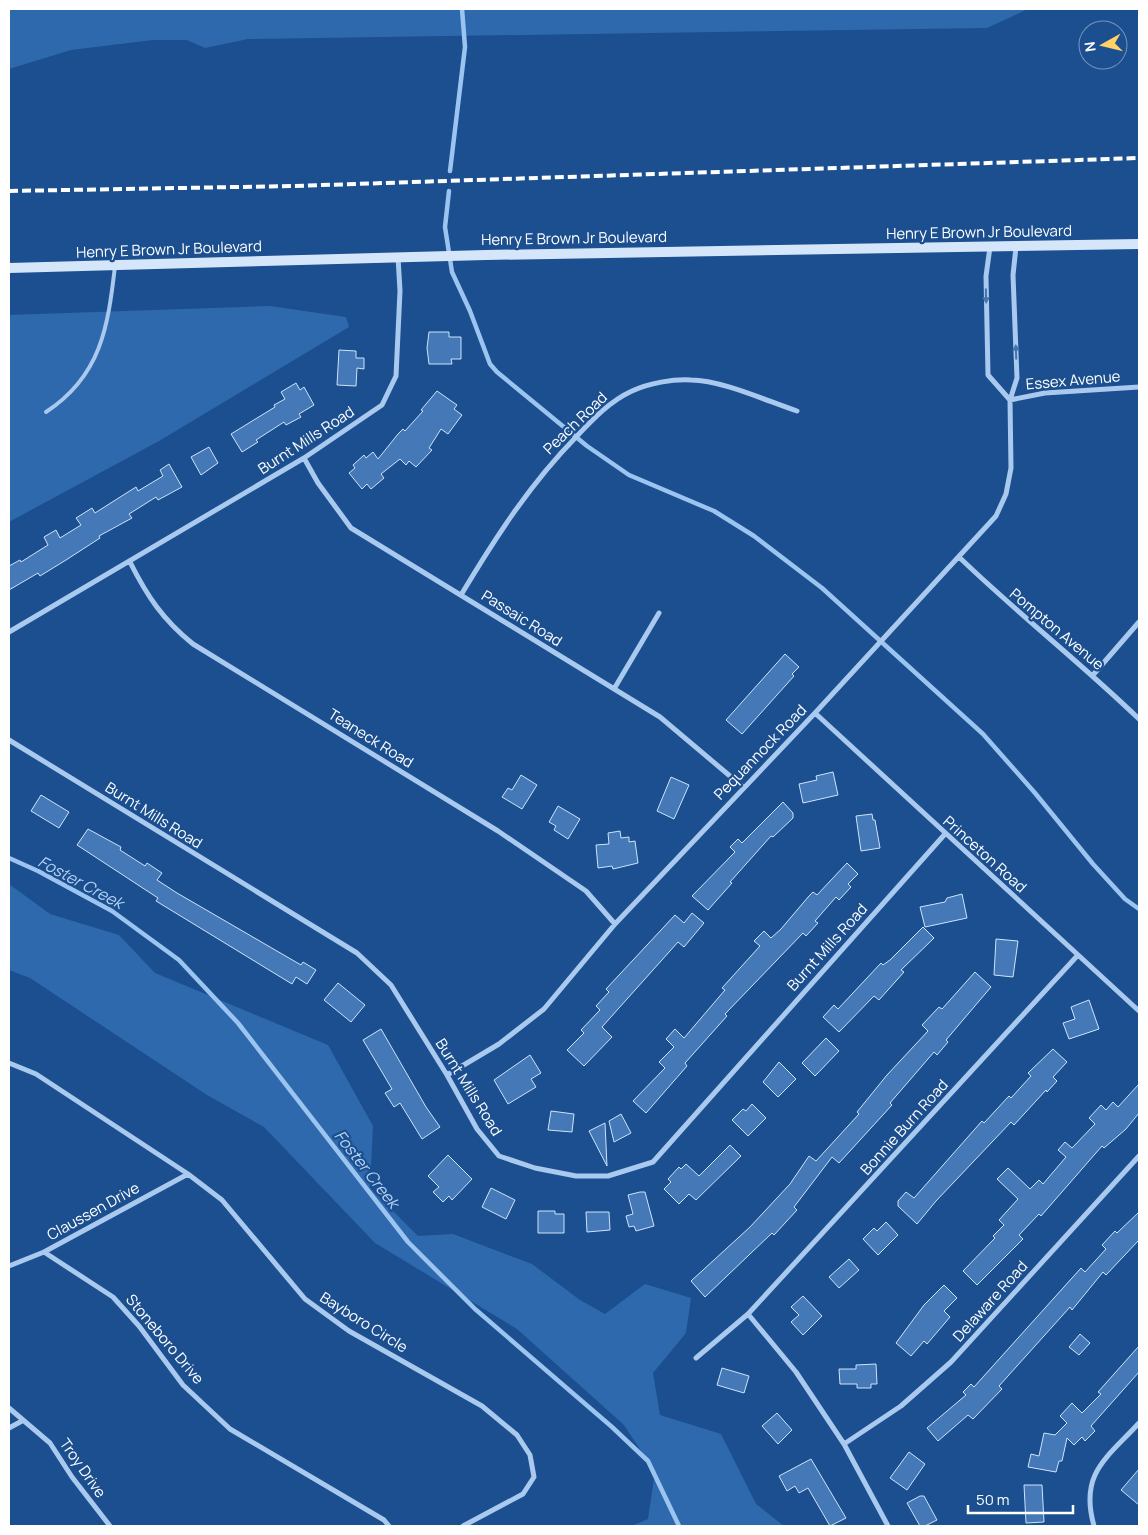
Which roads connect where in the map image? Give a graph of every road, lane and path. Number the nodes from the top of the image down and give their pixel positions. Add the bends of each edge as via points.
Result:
1 (1139, 244) edge
2 (990, 247) junction
3 (1016, 247) junction
4 (398, 257) junction
5 (115, 266) junction
6 (9, 268) edge
7 (1139, 387) edge
8 (1010, 400) junction
9 (796, 411) dead end
10 (46, 412) dead end
11 (304, 458) junction
12 (959, 557) junction
13 (130, 562) junction
14 (461, 595) junction
15 (659, 613) dead end
16 (1139, 622) edge
17 (9, 632) edge
18 (1093, 675) junction
19 (614, 689) junction
20 (815, 714) junction
21 (1139, 719) edge
22 (9, 740) edge
23 (743, 787) junction
24 (945, 834) junction
25 (615, 924) junction
26 (1078, 955) junction
27 (1139, 1011) edge
28 (9, 1063) edge
29 (447, 1075) junction
30 (1139, 1156) edge
31 (188, 1174) junction
32 (44, 1252) junction
33 (9, 1266) edge
34 (748, 1314) junction
35 (696, 1358) dead end
36 (9, 1408) edge
37 (22, 1421) junction
38 (1139, 1422) edge
39 (9, 1428) edge
40 (844, 1444) junction
41 (110, 1526) edge
42 (389, 1526) edge
43 (463, 1526) edge
44 (888, 1526) edge
45 (1094, 1526) edge

1 - 3 main road, Henry E Brown Jr Boulevard
2 - 3 main road, Henry E Brown Jr Boulevard
2 - 4 main road, Henry E Brown Jr Boulevard
2 -> 8 street via 986,276 988,375
8 -> 3 street, Pequannock Road via 1017,378 1013,275
4 - 5 main road, Henry E Brown Jr Boulevard
4 - 11 street, Burnt Mills Road via 400,291 396,376 382,405
5 - 6 main road, Henry E Brown Jr Boulevard
5 - 10 lane via 107,325 99,352 87,374 63,401
7 - 8 street, Essex Avenue via 1045,393
8 - 12 street, Pequannock Road via 1011,468 1006,494 996,516
9 - 14 street, Peach Road via 722,386 693,380 668,381 633,390 611,403 554,460 501,529
11 - 13 street, Burnt Mills Road
11 - 14 street, Passaic Road via 351,528
12 - 18 street, Pompton Avenue via 1010,606
12 - 20 street, Pequannock Road
13 - 17 street, Burnt Mills Road
13 - 25 street, Teaneck Road via 144,590 170,626 193,644 498,831 586,891
14 - 19 street, Passaic Road
15 - 19 street
16 - 18 street
18 - 21 street, Pompton Avenue
19 - 23 street, Passaic Road via 660,717
20 - 23 street, Pequannock Road
20 - 24 street, Princeton Road
22 - 29 street, Burnt Mills Road via 357,953 391,985
23 - 25 street, Pequannock Road
24 - 26 street, Princeton Road
24 - 29 street, Burnt Mills Road via 653,1162 608,1176 576,1176 535,1168 499,1156 477,1129
25 - 29 street, Pequannock Road via 544,1009 499,1044
26 - 27 street, Princeton Road
26 - 34 street, Bonnie Burn Road
28 - 31 street, Bayboro Circle via 36,1074
30 - 40 street, Delaware Road via 951,1362 902,1406
31 - 32 street, Claussen Drive
31 - 43 street, Bayboro Circle via 222,1200 305,1299 349,1331 482,1406 517,1435 530,1455 534,1477 523,1494
32 - 33 street, Claussen Drive
32 - 42 street, Stoneboro Drive via 113,1297 183,1384 230,1429 319,1480
34 - 35 street, Bonnie Burn Road
34 - 40 street via 796,1372
36 - 37 street, Troy Drive
37 - 39 street
37 - 41 street, Troy Drive via 50,1442
38 - 45 street via 1096,1469 1088,1497
40 - 44 street

